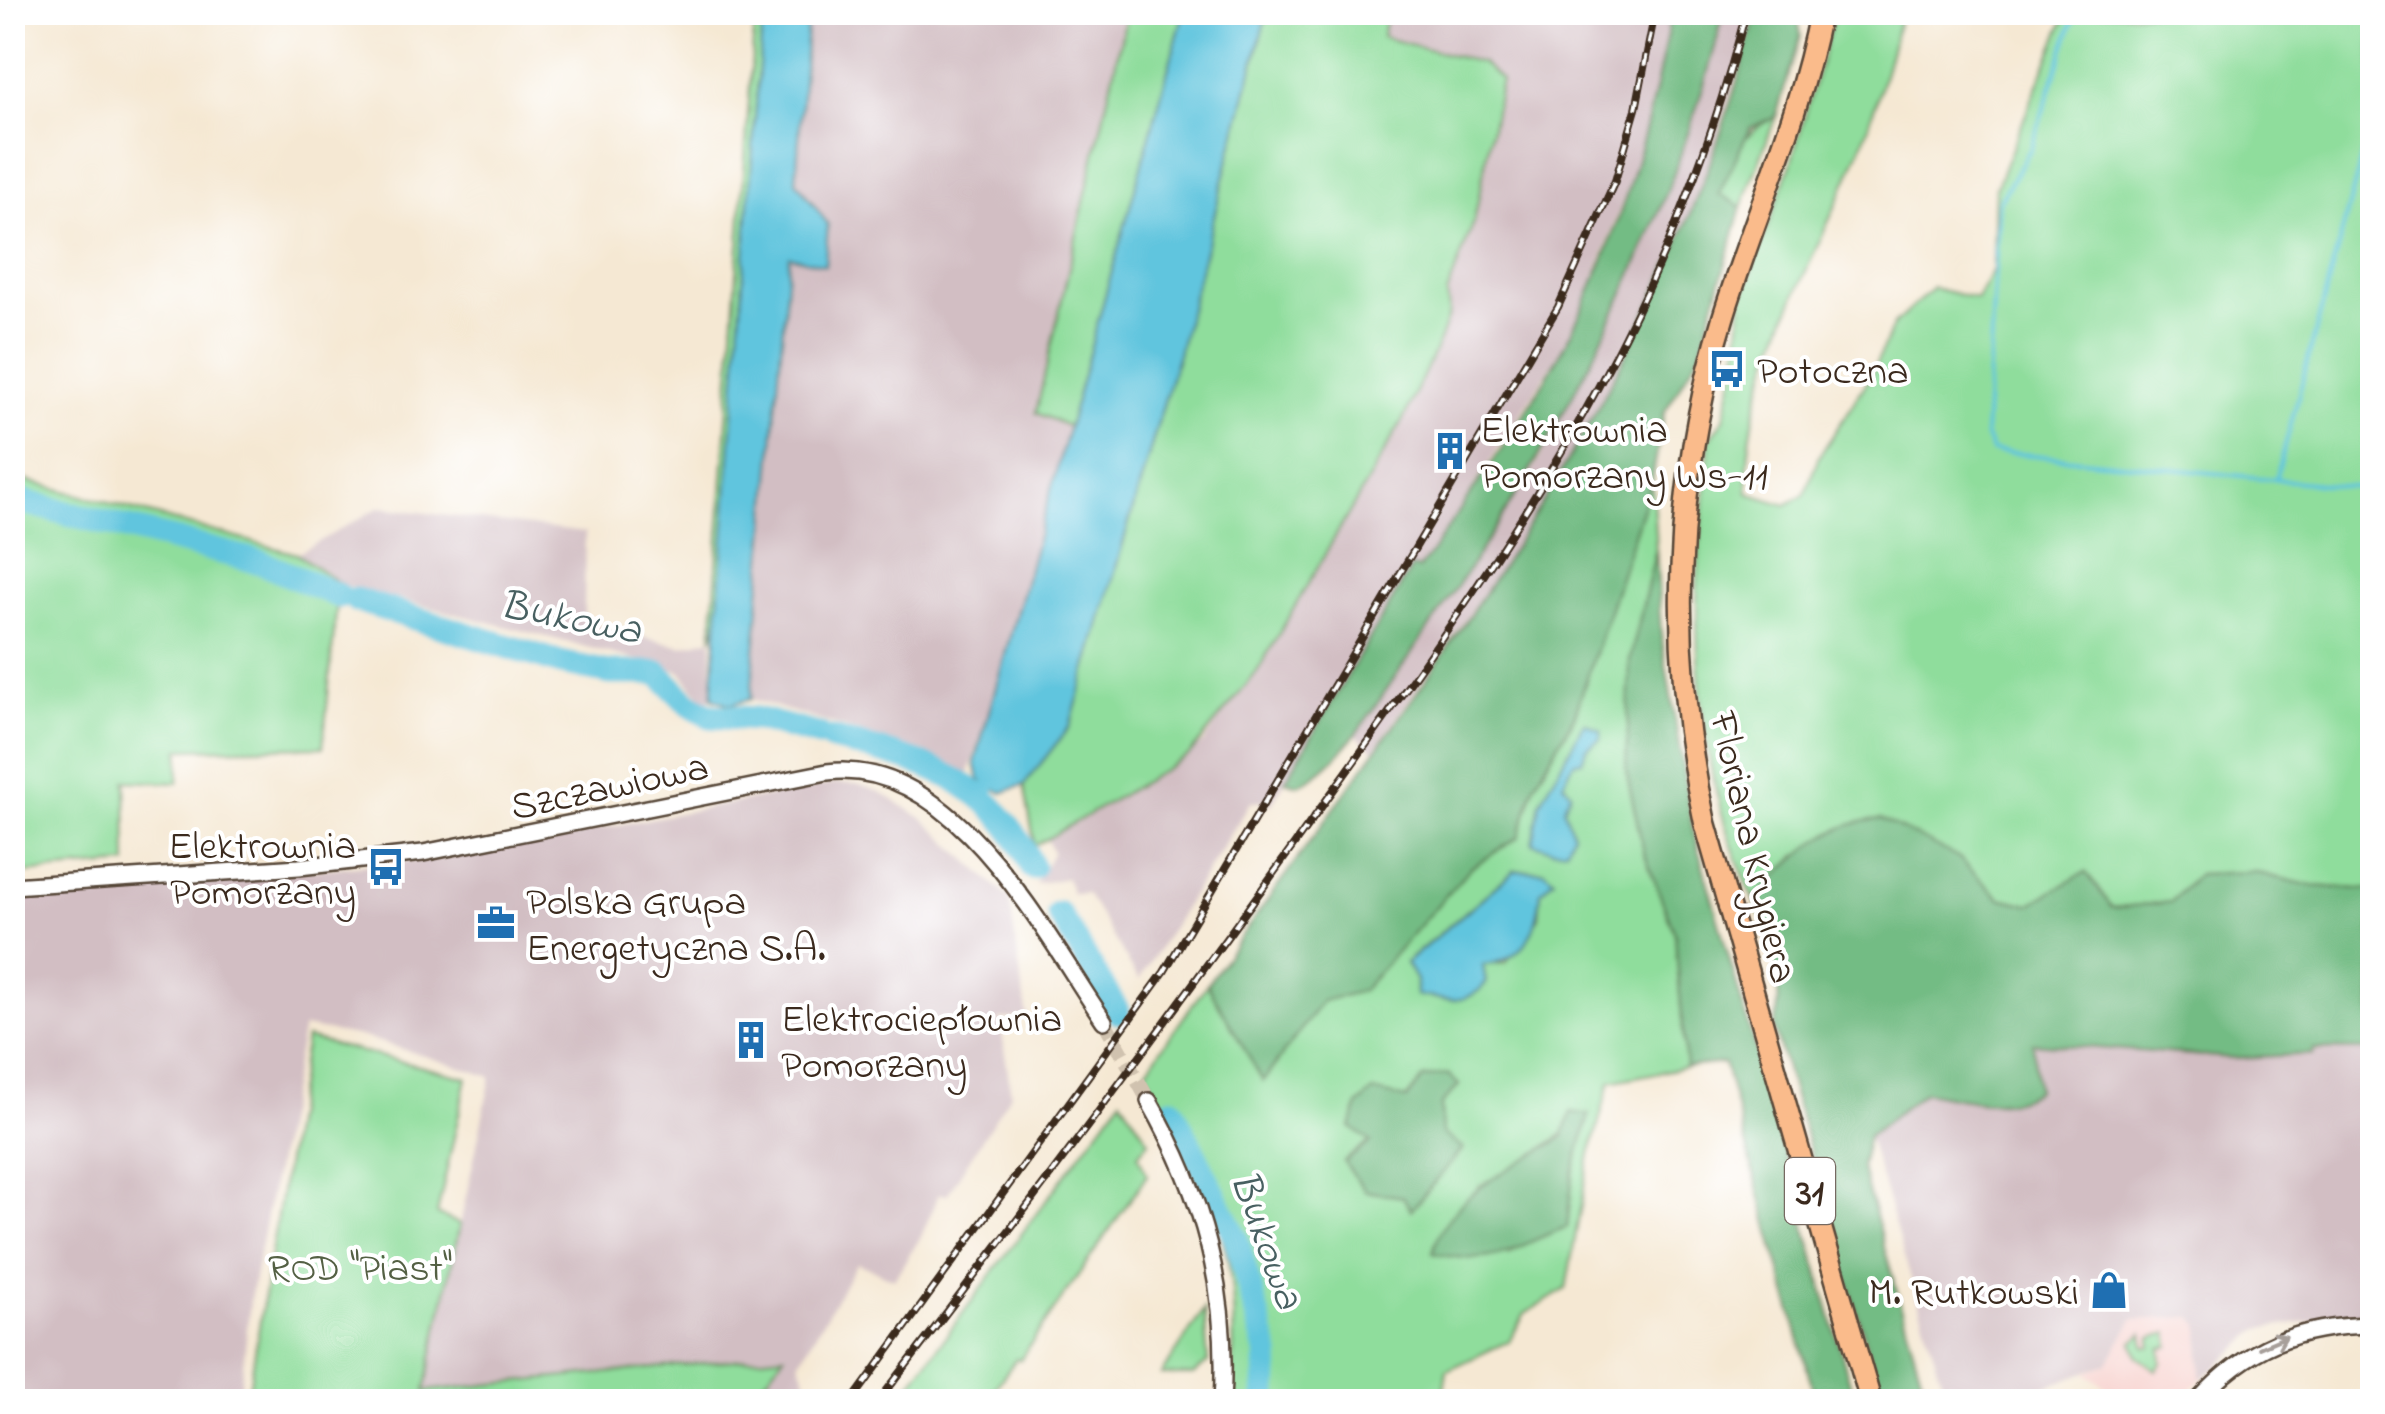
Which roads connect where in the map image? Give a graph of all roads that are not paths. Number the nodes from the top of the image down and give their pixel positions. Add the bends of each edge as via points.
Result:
1 (1820, 12) edge
2 (12, 886) edge
3 (1104, 1021) tunnel mouth
4 (1149, 1101) tunnel mouth
5 (2372, 1324) edge
6 (1222, 1402) edge
7 (1870, 1402) edge
8 (2197, 1402) edge

1 - 7 main road, Floriana Krygiera / 31 via 1714,350 1684,512 1680,604 1684,699 1698,791
2 - 3 street, Szczawiowa via 423,853 854,771 926,801 992,857
4 - 6 street via 1189,1179 1217,1268
8 -> 5 street via 2274,1340

